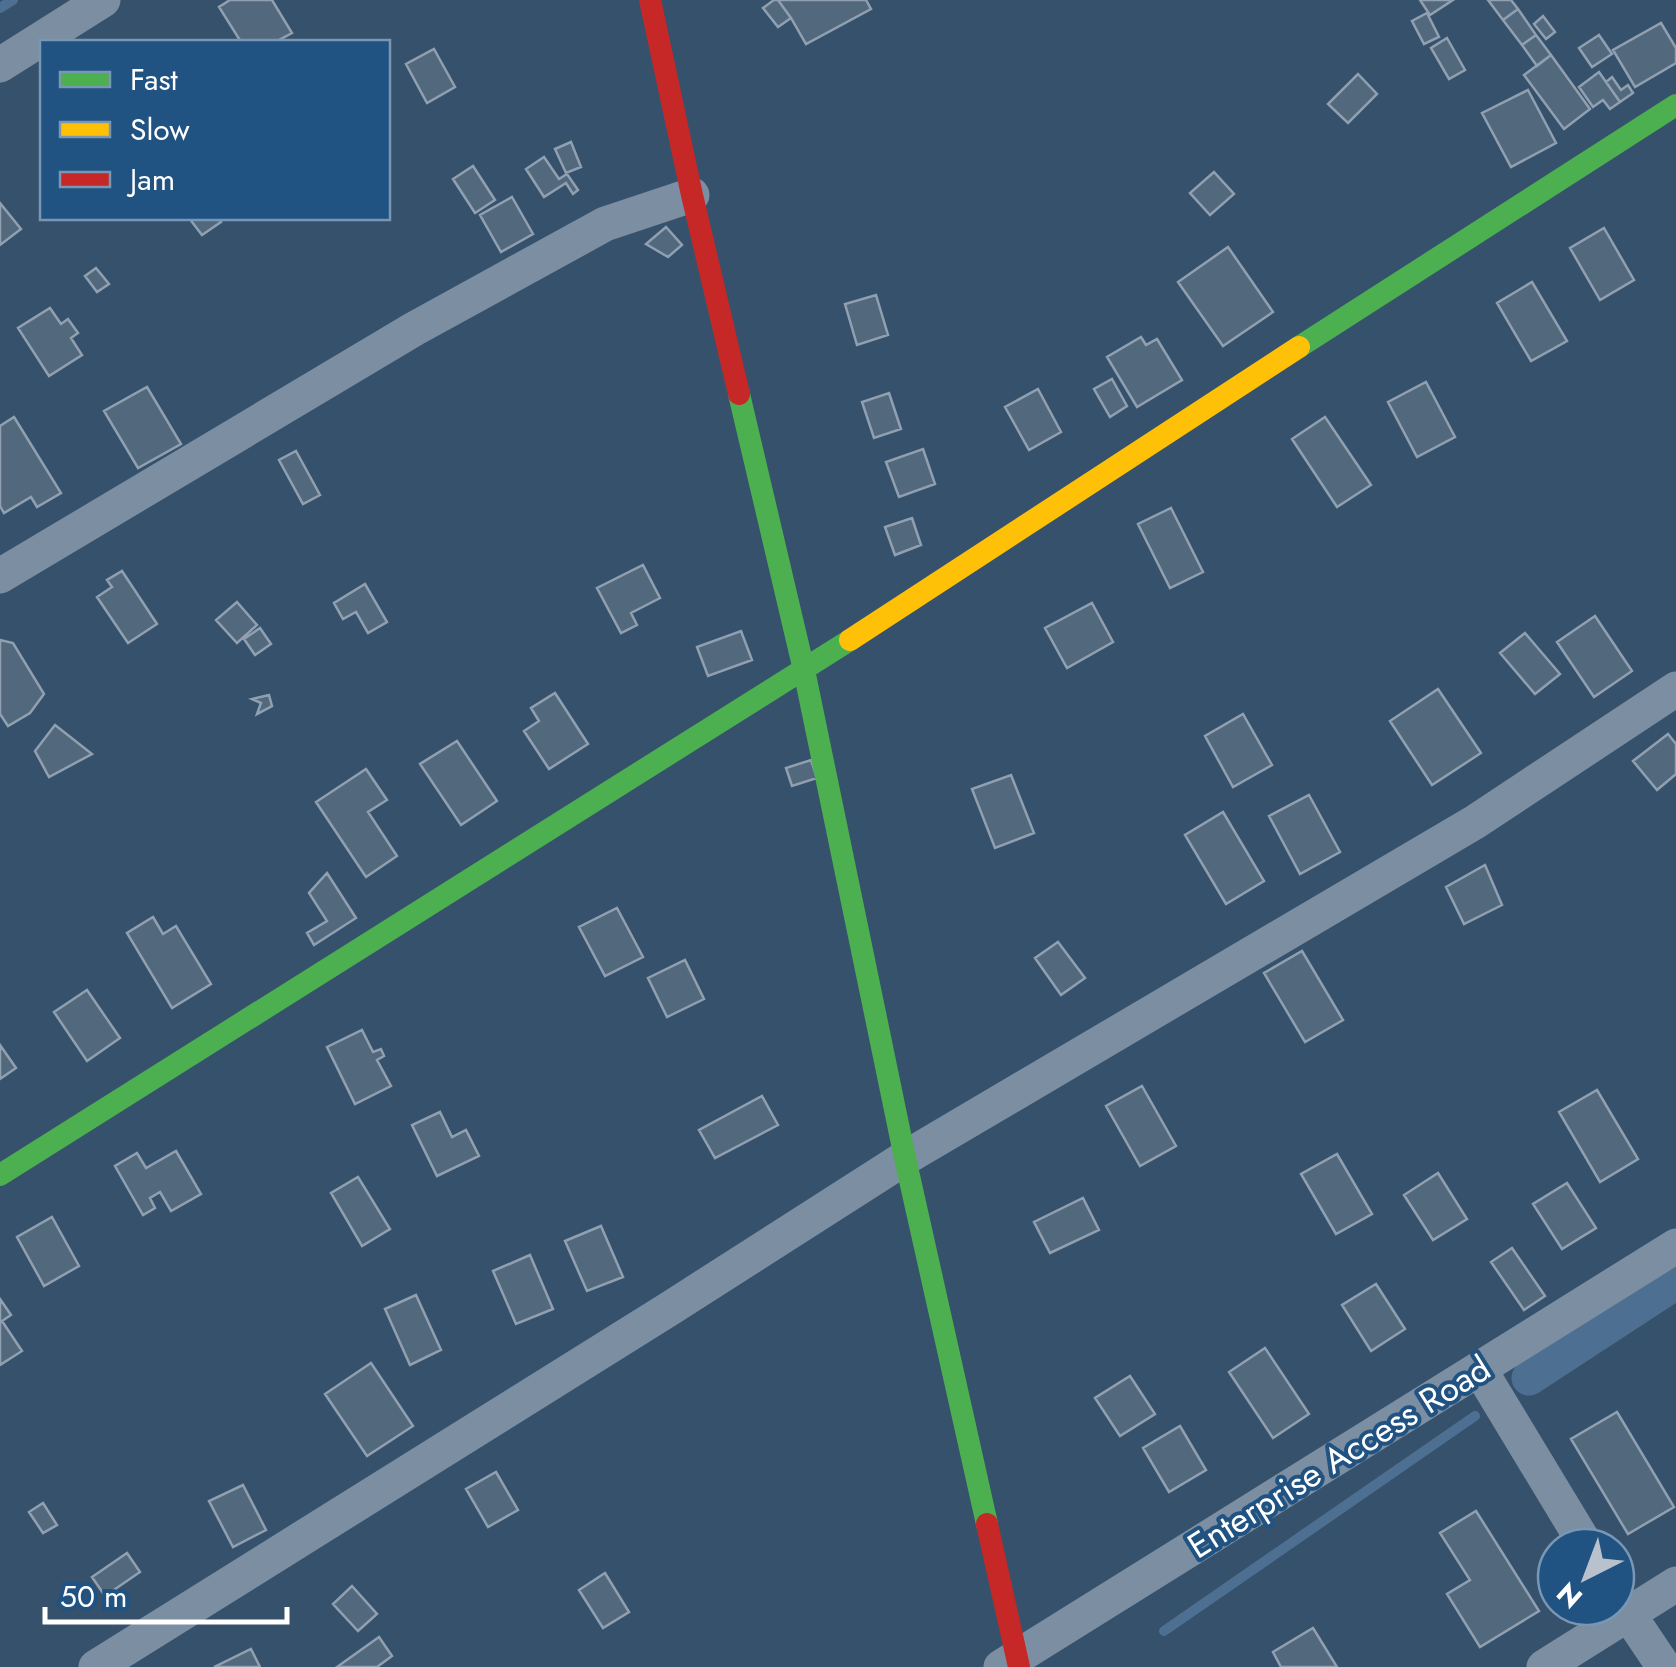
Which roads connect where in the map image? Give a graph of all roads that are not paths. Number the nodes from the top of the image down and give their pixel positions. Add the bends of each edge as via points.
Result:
1 (102, 0) edge
2 (650, 0) edge
3 (0, 64) edge
4 (1676, 106) edge
5 (692, 195) junction
6 (0, 576) edge
7 (804, 670) junction
8 (1676, 690) edge
9 (905, 1158) junction
10 (0, 1175) edge
11 (1676, 1246) edge
12 (1480, 1370) junction
13 (1574, 1527) edge
14 (1676, 1584) edge
15 (1636, 1599) edge
16 (1594, 1627) edge
17 (1636, 1627) edge
18 (1012, 1664) edge
19 (96, 1667) edge
20 (1544, 1667) edge
21 (1664, 1667) edge

1 - 3 street
2 - 5 street
4 - 7 street
5 - 6 street via 606,224 449,310
5 - 7 street
7 - 9 street
7 - 10 street
8 - 9 street via 1475,822
9 - 18 street
9 - 19 street
11 - 12 street, Enterprise Access Road
12 - 13 street
12 - 18 street, Enterprise Access Road
14 - 15 street
16 - 20 street
17 - 21 street

